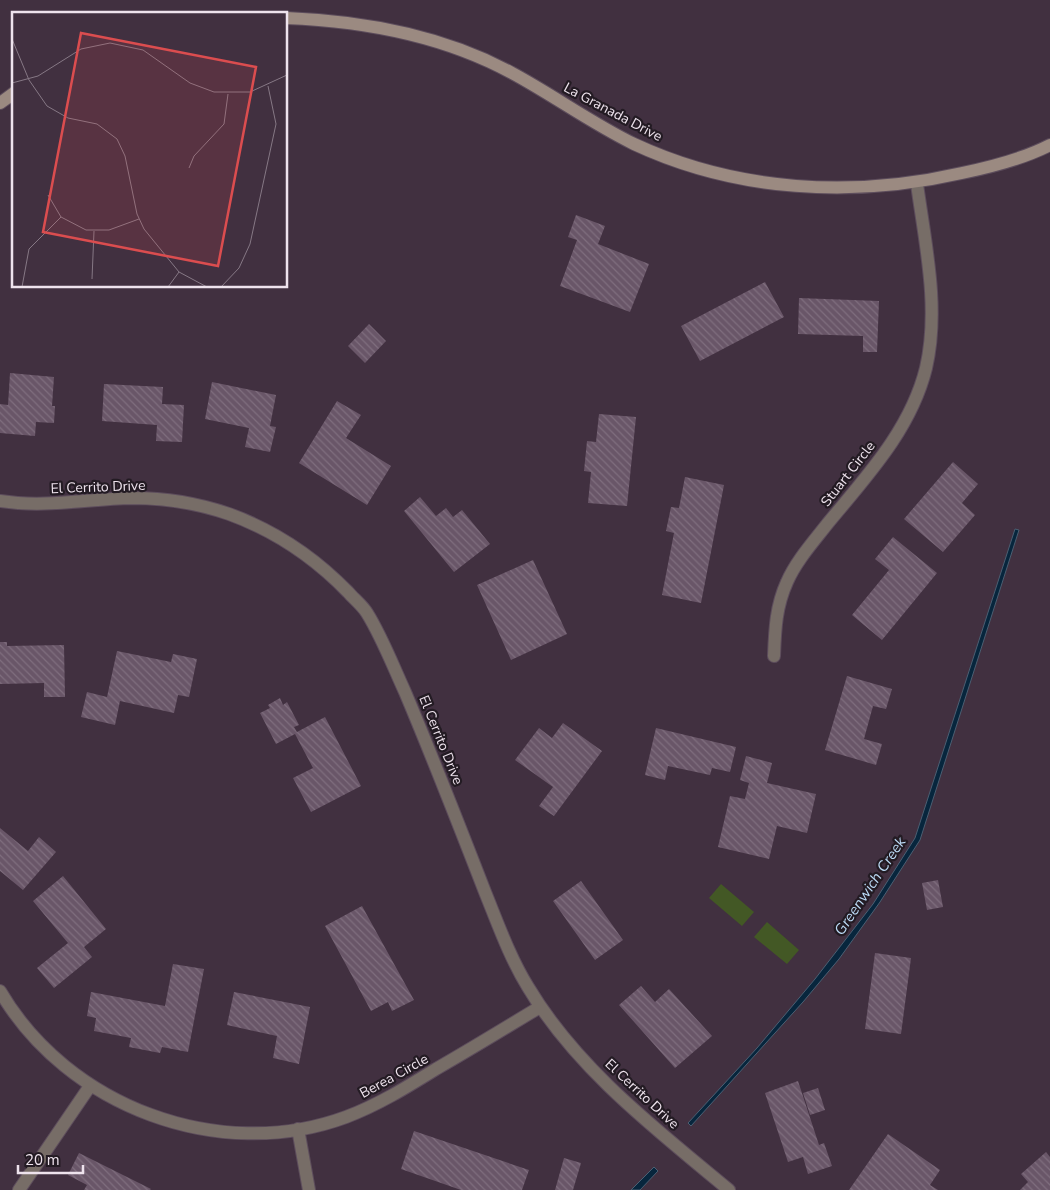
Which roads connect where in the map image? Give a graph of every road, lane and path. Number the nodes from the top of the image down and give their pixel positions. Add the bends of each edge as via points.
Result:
1 (288, 18) edge
2 (12, 94) edge
3 (0, 103) edge
4 (1050, 145) edge
5 (917, 184) junction
6 (0, 501) edge
7 (774, 656) dead end
8 (0, 990) edge
9 (540, 1007) junction
10 (90, 1086) junction
11 (298, 1129) junction
12 (19, 1190) edge
13 (309, 1190) edge
14 (729, 1190) edge

1 - 5 street, La Granada Drive via 378,26 430,39 512,73 635,144 683,163 732,177 830,189
2 - 3 street
4 - 5 street, La Granada Drive via 986,168
5 - 7 street, Stuart Circle via 932,304 926,367 912,404 882,458 808,548 787,581 775,616
6 - 9 street, El Cerrito Drive via 57,504 133,498 195,505 229,514 265,530 294,546 326,570 366,611 390,660 502,934
8 - 10 street, Berea Circle via 32,1035 61,1064
9 - 11 street, Berea Circle via 380,1104 344,1118
9 - 14 street, El Cerrito Drive via 586,1061 632,1107
10 - 11 street, Berea Circle via 142,1112 195,1128 251,1133
10 - 12 street
11 - 13 street

